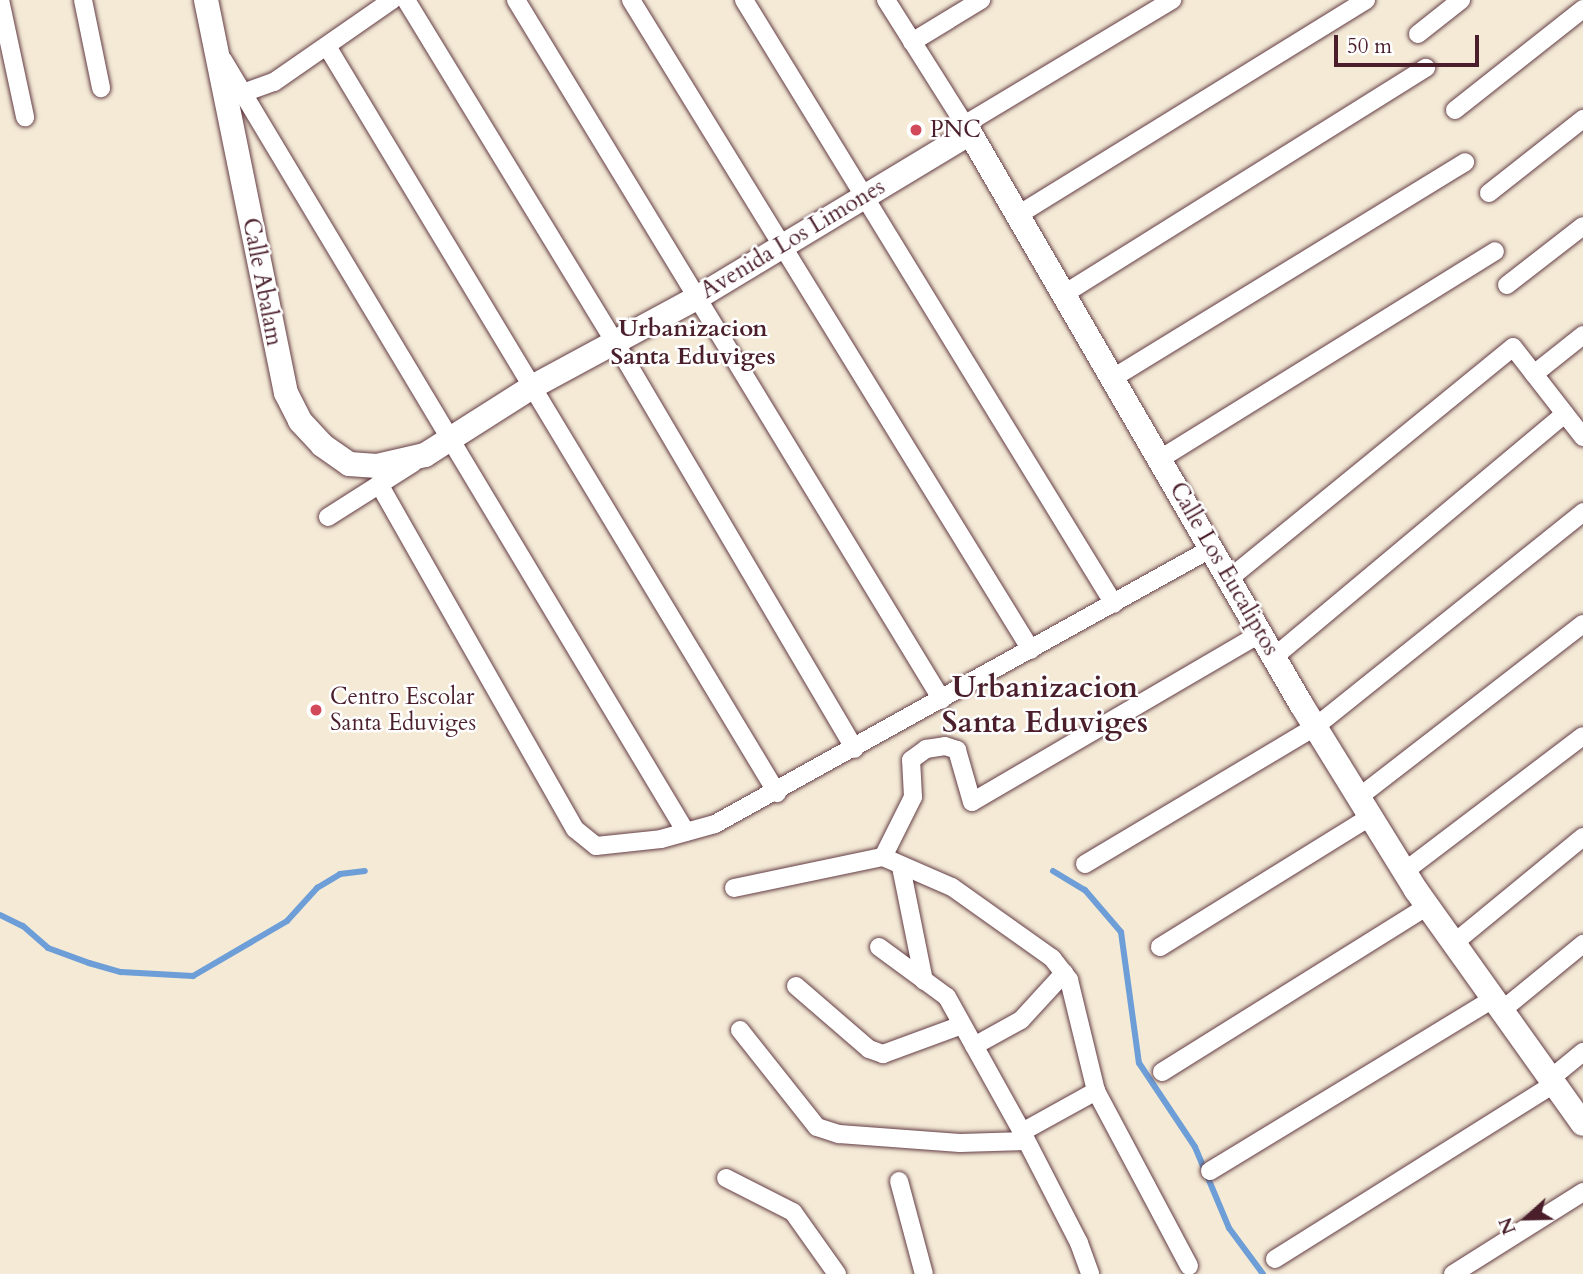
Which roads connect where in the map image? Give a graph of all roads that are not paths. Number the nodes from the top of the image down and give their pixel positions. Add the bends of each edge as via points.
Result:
1 (0, 0) edge
2 (83, 0) edge
3 (206, 0) edge
4 (392, 0) edge
5 (406, 0) edge
6 (516, 0) edge
7 (631, 0) edge
8 (744, 0) edge
9 (886, 0) edge
10 (981, 0) edge
11 (1172, 0) edge
12 (1366, 0) edge
13 (1461, 0) edge
14 (1583, 9) edge
15 (1418, 34) dead end
16 (912, 42) junction
17 (214, 45) junction
18 (328, 48) junction
19 (1426, 68) dead end
20 (101, 88) dead end
21 (243, 93) junction
22 (1455, 110) dead end
23 (25, 117) dead end
24 (1583, 119) edge
25 (967, 129) junction
26 (1465, 162) dead end
27 (1489, 194) dead end
28 (864, 196) junction
29 (1018, 215) junction
30 (1583, 226) edge
31 (784, 245) junction
32 (1495, 251) dead end
33 (1507, 285) dead end
34 (1064, 294) junction
35 (695, 299) junction
36 (1583, 335) edge
37 (615, 342) junction
38 (1534, 374) junction
39 (1113, 378) junction
40 (532, 387) junction
41 (1565, 414) junction
42 (1583, 437) edge
43 (448, 440) junction
44 (425, 455) junction
45 (1160, 458) junction
46 (379, 484) junction
47 (1583, 512) edge
48 (328, 517) dead end
49 (1212, 548) junction
50 (1230, 578) junction
51 (1114, 604) junction
52 (1583, 624) edge
53 (1261, 633) junction
54 (1031, 650) junction
55 (1274, 657) junction
56 (942, 700) junction
57 (1315, 727) junction
58 (1583, 736) edge
59 (855, 749) junction
60 (777, 793) junction
61 (1365, 806) junction
62 (686, 832) junction
63 (1583, 836) edge
64 (883, 857) junction
65 (1085, 864) dead end
66 (901, 867) junction
67 (1405, 871) junction
68 (734, 888) dead end
69 (1428, 906) junction
70 (1454, 943) junction
71 (1583, 944) edge
72 (879, 947) dead end
73 (1160, 947) dead end
74 (1064, 973) junction
75 (924, 981) junction
76 (796, 986) dead end
77 (1497, 1005) junction
78 (962, 1025) junction
79 (740, 1030) dead end
80 (974, 1046) junction
81 (1583, 1052) edge
82 (1162, 1072) dead end
83 (1552, 1081) junction
84 (1096, 1091) junction
85 (1583, 1124) edge
86 (1024, 1137) junction
87 (1210, 1171) dead end
88 (726, 1178) dead end
89 (898, 1181) dead end
90 (1583, 1192) edge
91 (1275, 1259) dead end
92 (1189, 1266) dead end
93 (836, 1274) edge
94 (924, 1274) edge
95 (1090, 1274) edge
96 (1453, 1274) edge

1 - 23 street
2 - 20 street
3 - 17 street, Calle Abalam
4 - 18 street
5 - 37 street
6 - 35 street
7 - 31 street
8 - 28 street
9 - 16 street, Calle Los Eucaliptos
10 - 16 street
11 - 25 street
12 - 29 street
13 - 15 street
14 - 22 street
16 - 25 street, Calle Los Eucaliptos
17 - 21 street
17 - 44 street, Calle Abalam via 286,393 307,429 349,464 377,466
18 - 21 street via 274,82
18 - 40 street
19 - 34 street
21 - 43 street
24 - 27 street
25 - 28 street, Avenida Los Limones
25 - 29 street, Calle Los Eucaliptos
26 - 39 street
28 - 31 street, Avenida Los Limones
28 - 51 street
29 - 34 street, Calle Los Eucaliptos
30 - 33 street
31 - 35 street, Avenida Los Limones
31 - 54 street
32 - 45 street
34 - 39 street, Calle Los Eucaliptos
35 - 37 street, Avenida Los Limones
35 - 56 street
36 - 38 street
37 - 40 street, Avenida Los Limones
37 - 59 street
38 - 41 street
38 - 50 street via 1513,347
39 - 45 street, Calle Los Eucaliptos
40 - 43 street, Avenida Los Limones
40 - 60 street
41 - 42 street
41 - 55 street
43 - 44 street, Avenida Los Limones
43 - 62 street
44 - 46 street, Avenida Los Limones
45 - 49 street, Calle Los Eucaliptos
46 - 48 street, Avenida Los Limones
46 - 62 street via 575,829 596,846
47 - 57 street
49 - 50 street, Calle Los Eucaliptos
49 - 51 street
50 - 53 street, Calle Los Eucaliptos
51 - 54 street
52 - 61 street
53 - 55 street, Calle Los Eucaliptos
53 - 64 street via 972,802 957,750 945,746 926,749 911,760 913,797
54 - 56 street
55 - 57 street, Calle Los Eucaliptos
56 - 59 street
57 - 61 street, Calle Los Eucaliptos
57 - 65 street
58 - 67 street
59 - 60 street
60 - 62 street via 715,824
61 - 67 street, Calle Los Eucaliptos
61 - 73 street
63 - 70 street
64 - 66 street
64 - 68 street
66 - 74 street via 951,887 1052,958
66 - 75 street
67 - 69 street, Calle Los Eucaliptos
69 - 70 street, Calle Los Eucaliptos
69 - 82 street
70 - 77 street, Calle Los Eucaliptos
71 - 77 street
72 - 75 street
74 - 80 street via 1021,1020
74 - 84 street via 1076,999
75 - 78 street via 947,998
76 - 78 street via 869,1049 883,1054
77 - 83 street, Calle Los Eucaliptos
77 - 87 street
78 - 80 street
79 - 86 street via 817,1127 839,1134 960,1143
80 - 86 street
81 - 83 street
83 - 85 street, Calle Los Eucaliptos
83 - 91 street
84 - 86 street
84 - 92 street
86 - 95 street via 1079,1243
88 - 93 street via 793,1212
89 - 94 street
90 - 96 street

